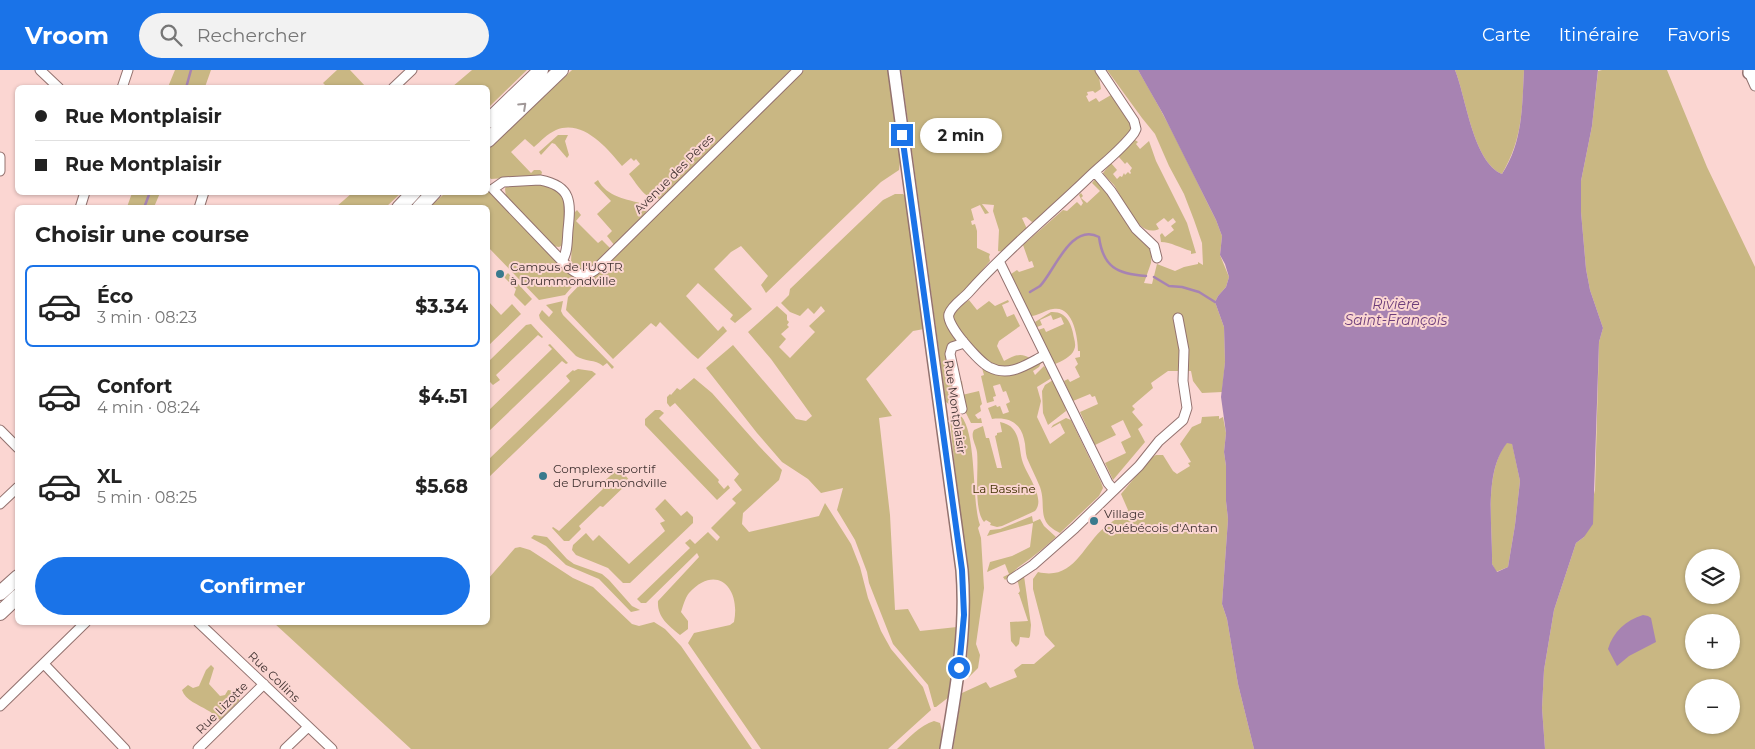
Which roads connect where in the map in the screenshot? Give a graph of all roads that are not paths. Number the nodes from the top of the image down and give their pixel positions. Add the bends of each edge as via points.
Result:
1 (40, 70) edge
2 (128, 70) edge
3 (412, 70) edge
4 (541, 70) edge
5 (562, 70) edge
6 (798, 70) edge
7 (894, 70) edge
8 (1100, 70) edge
9 (1751, 71) edge
10 (57, 85) edge
11 (123, 85) edge
12 (396, 85) edge
13 (1755, 86) edge
14 (490, 119) edge
15 (490, 138) edge
16 (0, 157) edge
17 (0, 170) edge
18 (1095, 172) junction
19 (411, 195) edge
20 (431, 195) edge
21 (402, 205) edge
22 (422, 205) edge
23 (1156, 258) dead end
24 (562, 261) junction
25 (999, 261) junction
26 (1178, 318) dead end
27 (963, 341) junction
28 (1045, 355) junction
29 (962, 409) dead end
30 (0, 430) edge
31 (15, 445) edge
32 (15, 490) edge
33 (1114, 490) junction
34 (0, 504) edge
35 (1012, 579) dead end
36 (15, 580) edge
37 (0, 594) edge
38 (15, 599) edge
39 (0, 613) edge
40 (83, 625) edge
41 (201, 625) edge
42 (44, 664) junction
43 (264, 684) junction
44 (0, 706) edge
45 (308, 727) junction
46 (125, 749) edge
47 (198, 749) edge
48 (285, 749) edge
49 (332, 749) edge
50 (946, 749) edge

1 - 10 street
2 - 11 street
3 - 12 street
4 - 14 main road
15 -> 5 main road
6 - 24 street, Avenue des Pères via 596,269 578,274
7 - 50 street, Rue Montplaisir via 963,577 962,641
8 - 18 street via 1136,129
9 - 13 street
16 - 17 street
18 - 23 street via 1136,229 1154,246
18 - 25 street
19 - 21 main road
20 - 22 main road
24 - 24 street via 567,248 570,208 563,190 540,180 497,185 493,189
25 - 27 street via 949,314 949,321
25 - 28 street
26 - 33 street via 1184,350 1186,416 1159,440 1139,466
27 - 28 street via 987,366 1006,372
27 - 29 street via 950,350
28 - 33 street
30 - 31 street
32 - 34 street
33 - 35 street via 1033,565
36 - 37 main road
38 - 39 main road
40 - 42 street
41 - 43 street, Rue Collins
42 - 44 street
42 - 46 street
43 - 45 street, Rue Collins
43 - 47 street, Rue Lizotte
45 - 48 street
45 - 49 street, Rue Collins

